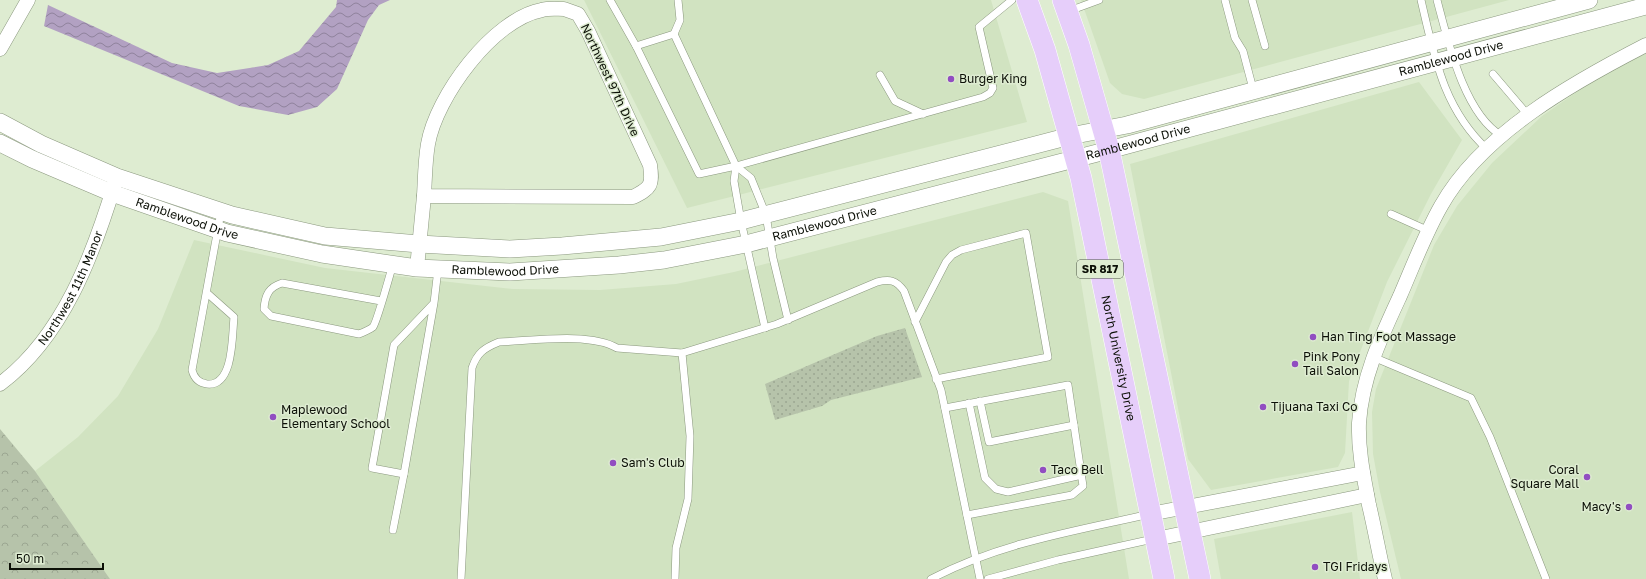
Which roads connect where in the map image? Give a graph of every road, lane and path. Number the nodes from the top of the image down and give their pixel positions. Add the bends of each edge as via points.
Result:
1 (28, 0) edge
2 (610, 0) edge
3 (678, 0) edge
4 (1012, 0) edge
5 (1027, 0) edge
6 (1099, 0) edge
7 (1225, 0) edge
8 (1252, 0) edge
9 (1420, 0) edge
10 (1437, 0) edge
11 (1589, 0) edge
12 (1065, 6) edge
13 (1646, 6) edge
14 (674, 34) junction
15 (1447, 38) junction
16 (1430, 42) junction
17 (1646, 45) edge
18 (636, 46) junction
19 (1264, 46) dead end
20 (0, 49) edge
21 (1454, 58) junction
22 (1436, 62) junction
23 (880, 74) dead end
24 (1493, 74) dead end
25 (1253, 89) junction
26 (924, 114) junction
27 (1528, 115) junction
28 (0, 122) edge
29 (1104, 130) junction
30 (1070, 136) junction
31 (1502, 137) junction
32 (0, 143) edge
33 (1109, 150) junction
34 (1488, 150) junction
35 (1076, 158) junction
36 (736, 166) junction
37 (117, 177) junction
38 (112, 193) junction
39 (424, 196) junction
40 (221, 212) junction
41 (1391, 214) dead end
42 (766, 215) junction
43 (741, 221) junction
44 (216, 229) junction
45 (1429, 231) junction
46 (770, 238) junction
47 (419, 244) junction
48 (746, 244) junction
49 (393, 264) junction
50 (417, 268) junction
51 (438, 269) junction
52 (207, 293) junction
53 (381, 301) junction
54 (434, 303) junction
55 (788, 320) junction
56 (915, 322) junction
57 (765, 328) junction
58 (682, 353) junction
59 (1373, 357) junction
60 (936, 378) junction
61 (0, 384) edge
62 (980, 401) junction
63 (969, 403) junction
64 (945, 408) junction
65 (1074, 425) junction
66 (1363, 473) junction
67 (404, 474) junction
68 (1082, 475) junction
69 (1367, 494) junction
70 (1185, 508) junction
71 (1150, 514) junction
72 (967, 515) junction
73 (393, 530) dead end
74 (1190, 532) junction
75 (1156, 539) junction
76 (976, 558) junction
77 (461, 579) edge
78 (675, 579) edge
79 (931, 579) edge
80 (980, 579) edge
81 (988, 579) edge
82 (1164, 579) edge
83 (1200, 579) edge
84 (1385, 579) edge
85 (1546, 579) edge

1 - 20 street
2 - 18 lane
3 - 14 lane via 680,20
4 - 26 lane via 979,27 993,88 990,93
5 - 30 main road, North University Drive / SR 817 via 1045,50
6 - 12 lane
7 - 25 lane
8 - 19 lane
9 - 16 lane
10 - 15 lane
11 - 15 street, Ramblewood Drive
12 - 29 main road, SR 817
13 - 21 street, Ramblewood Drive
14 - 18 lane
14 - 36 lane
15 - 16 street, Ramblewood Drive
15 - 21 lane
16 - 22 lane
16 - 25 street, Ramblewood Drive
17 - 27 street via 1602,68
18 - 36 lane via 699,174
21 - 22 street, Ramblewood Drive
21 - 31 lane via 1467,96 1493,132
22 - 33 street, Ramblewood Drive
22 - 34 lane via 1445,90 1470,130
23 - 26 lane via 895,101
24 - 27 lane
25 - 29 street, Ramblewood Drive
26 - 36 lane
27 - 31 street
28 - 37 street, Ramblewood Drive via 41,144
29 - 30 street, Ramblewood Drive
29 - 33 main road, SR 817
30 - 35 main road, North University Drive / SR 817
30 - 42 street, Ramblewood Drive
31 - 34 street
32 - 38 street, Ramblewood Drive
33 - 35 street, Ramblewood Drive
33 - 70 main road, SR 817
34 - 45 street via 1454,186 1441,205
35 - 46 street, Ramblewood Drive
35 - 71 main road, North University Drive / SR 817
36 - 42 lane via 751,178
36 - 43 lane via 734,180
37 - 38 street, Northwest 11th Manor
37 - 40 street, Ramblewood Drive
38 - 44 street, Ramblewood Drive
38 - 61 street, Northwest 11th Manor via 78,282 55,325 30,355
39 - 39 street, Northwest 97th Drive via 633,197 646,191 652,180 650,165 578,14 564,9 542,10 515,21 490,41 470,63 436,116 428,144
39 - 47 street, Northwest 97th Drive
40 - 44 lane
40 - 47 street, Ramblewood Drive via 325,236
41 - 45 lane
42 - 43 street, Ramblewood Drive
42 - 46 lane
43 - 47 street, Ramblewood Drive via 661,237 562,246 510,249
43 - 48 lane
44 - 49 street, Ramblewood Drive via 322,254
44 - 52 lane
45 - 59 street
46 - 48 street, Ramblewood Drive
46 - 55 lane
47 - 50 street, Northwest 97th Drive
48 - 51 street, Ramblewood Drive via 664,260 619,265 510,272
48 - 57 lane
49 - 50 street, Ramblewood Drive
49 - 53 lane
50 - 51 street, Ramblewood Drive
51 - 54 lane
52 - 52 lane via 192,370 194,377 202,383 210,384 221,380 228,370 234,317
53 - 53 lane via 282,283 273,286 268,292 264,300 264,309 271,316 359,334 373,327
54 - 67 lane
54 - 67 lane via 394,345 372,468
55 - 56 lane via 887,279 898,282 904,291
55 - 57 lane
56 - 60 lane
56 - 60 lane via 952,255 961,250 1026,233 1048,357
57 - 58 lane
58 - 77 lane via 617,348 608,343 588,339 499,342 485,348 476,356 472,368
58 - 78 lane via 690,436 688,499 676,548
59 - 66 street via 1362,396 1360,418 1360,460
59 - 85 lane via 1471,398 1490,437
60 - 64 lane
62 - 63 lane
62 - 65 lane via 989,442
62 - 65 lane via 1068,385
63 - 64 lane
63 - 68 lane via 985,478 996,489 1008,492
64 - 72 lane
65 - 68 lane
66 - 69 street
66 - 70 street
67 - 73 lane
68 - 72 lane via 1083,486 1072,495
69 - 74 street
69 - 84 street
70 - 71 street
70 - 74 main road, SR 817
71 - 75 main road, North University Drive / SR 817
71 - 76 lane via 1047,537
72 - 76 lane
74 - 75 street
74 - 83 main road, SR 817
75 - 81 lane
75 - 82 main road, North University Drive / SR 817
76 - 79 lane
76 - 80 lane

